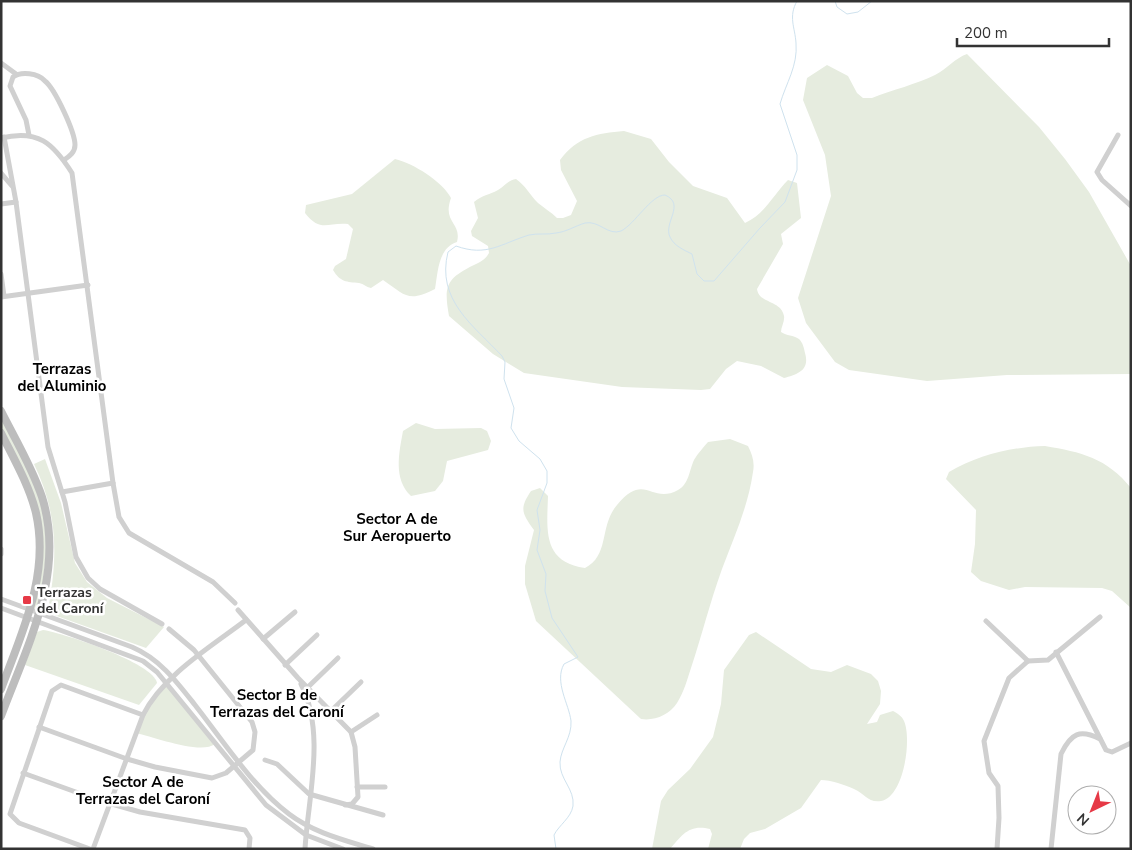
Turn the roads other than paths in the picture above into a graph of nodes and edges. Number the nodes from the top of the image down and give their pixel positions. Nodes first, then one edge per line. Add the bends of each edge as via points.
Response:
1 (1, 62) edge
2 (16, 74) junction
3 (1118, 134) dead end
4 (29, 135) junction
5 (2, 138) edge
6 (64, 160) junction
7 (1, 173) edge
8 (9, 181) junction
9 (1, 182) edge
10 (14, 189) junction
11 (16, 202) junction
12 (1, 204) edge
13 (1131, 206) edge
14 (1, 274) edge
15 (88, 285) junction
16 (27, 294) junction
17 (2, 297) edge
18 (1, 411) edge
19 (1, 433) edge
20 (113, 484) junction
21 (62, 492) junction
22 (1, 549) edge
23 (1, 554) edge
24 (1, 599) edge
25 (235, 603) dead end
26 (1, 608) edge
27 (238, 610) dead end
28 (295, 612) dead end
29 (29, 614) junction
30 (37, 617) junction
31 (1100, 617) dead end
32 (246, 620) junction
33 (986, 621) dead end
34 (162, 624) dead end
35 (169, 629) dead end
36 (317, 635) dead end
37 (263, 639) junction
38 (1056, 652) junction
39 (199, 656) junction
40 (338, 658) dead end
41 (1028, 661) junction
42 (285, 665) junction
43 (172, 678) junction
44 (298, 678) junction
45 (361, 682) dead end
46 (166, 683) junction
47 (307, 688) junction
48 (1, 689) edge
49 (331, 711) junction
50 (143, 714) junction
51 (377, 715) dead end
52 (1, 716) edge
53 (39, 727) junction
54 (351, 732) junction
55 (1100, 739) junction
56 (1131, 743) edge
57 (126, 759) junction
58 (265, 760) dead end
59 (241, 762) junction
60 (234, 767) junction
61 (23, 772) junction
62 (358, 787) junction
63 (385, 787) dead end
64 (310, 794) junction
65 (110, 804) junction
66 (345, 805) junction
67 (383, 815) dead end
68 (306, 825) junction
69 (306, 835) junction
70 (92, 849) edge
71 (249, 849) edge
72 (305, 849) edge
73 (343, 849) edge
74 (373, 849) edge
75 (997, 849) edge
76 (1051, 849) edge

1 - 2 street
2 - 4 street via 10,86 26,120
2 - 6 street via 42,78 50,86 75,142 73,152
3 - 13 street via 1097,172
4 - 5 street
4 - 6 street via 47,143
5 - 10 street
6 - 15 street via 73,177
7 - 8 street
8 - 9 street
8 - 10 street
10 - 11 street
11 - 12 street
11 - 16 street
14 - 17 street
15 - 16 street
15 - 20 street
16 - 17 street
16 - 21 street via 48,448
18 - 30 street via 34,477 47,521 50,547 48,575
19 - 29 street via 29,491 38,525 39,570
20 - 21 street
20 - 25 street via 119,517 129,533 213,582
21 - 34 street via 76,557 88,578
22 - 23 street
24 - 29 street
26 - 29 street
27 - 32 street
28 - 37 street
29 - 30 street
29 - 48 street
30 - 43 street via 140,651 157,662
30 - 46 street via 137,658
30 - 52 street
31 - 38 street
32 - 37 street
32 - 39 street
33 - 41 street
35 - 39 street
36 - 42 street
37 - 42 street
38 - 41 street via 1048,660
38 - 55 street
39 - 43 street
39 - 59 street via 244,709 254,726 255,746
40 - 47 street
41 - 75 street via 1010,678 984,741 988,774 998,786
42 - 44 street
43 - 46 street
43 - 59 street
44 - 47 street
44 - 64 street via 309,703 313,723
45 - 49 street
46 - 50 street
46 - 60 street
47 - 49 street
49 - 54 street
50 - 53 street via 59,685 52,691
50 - 57 street
51 - 54 street
53 - 57 street
53 - 61 street
54 - 62 street
55 - 56 street via 1110,752
55 - 76 street via 1078,734 1064,747
57 - 60 street via 212,778 222,776
57 - 65 street
58 - 64 street via 277,764
59 - 60 street
59 - 68 street via 275,802
60 - 69 street via 266,805
61 - 65 street
61 - 70 street via 10,809 11,817 19,823
62 - 63 street
62 - 66 street via 357,800
64 - 66 street
64 - 68 street
65 - 70 street
65 - 71 street via 177,820 241,828 249,834
66 - 67 street
68 - 69 street
68 - 74 street
69 - 72 street
69 - 73 street

